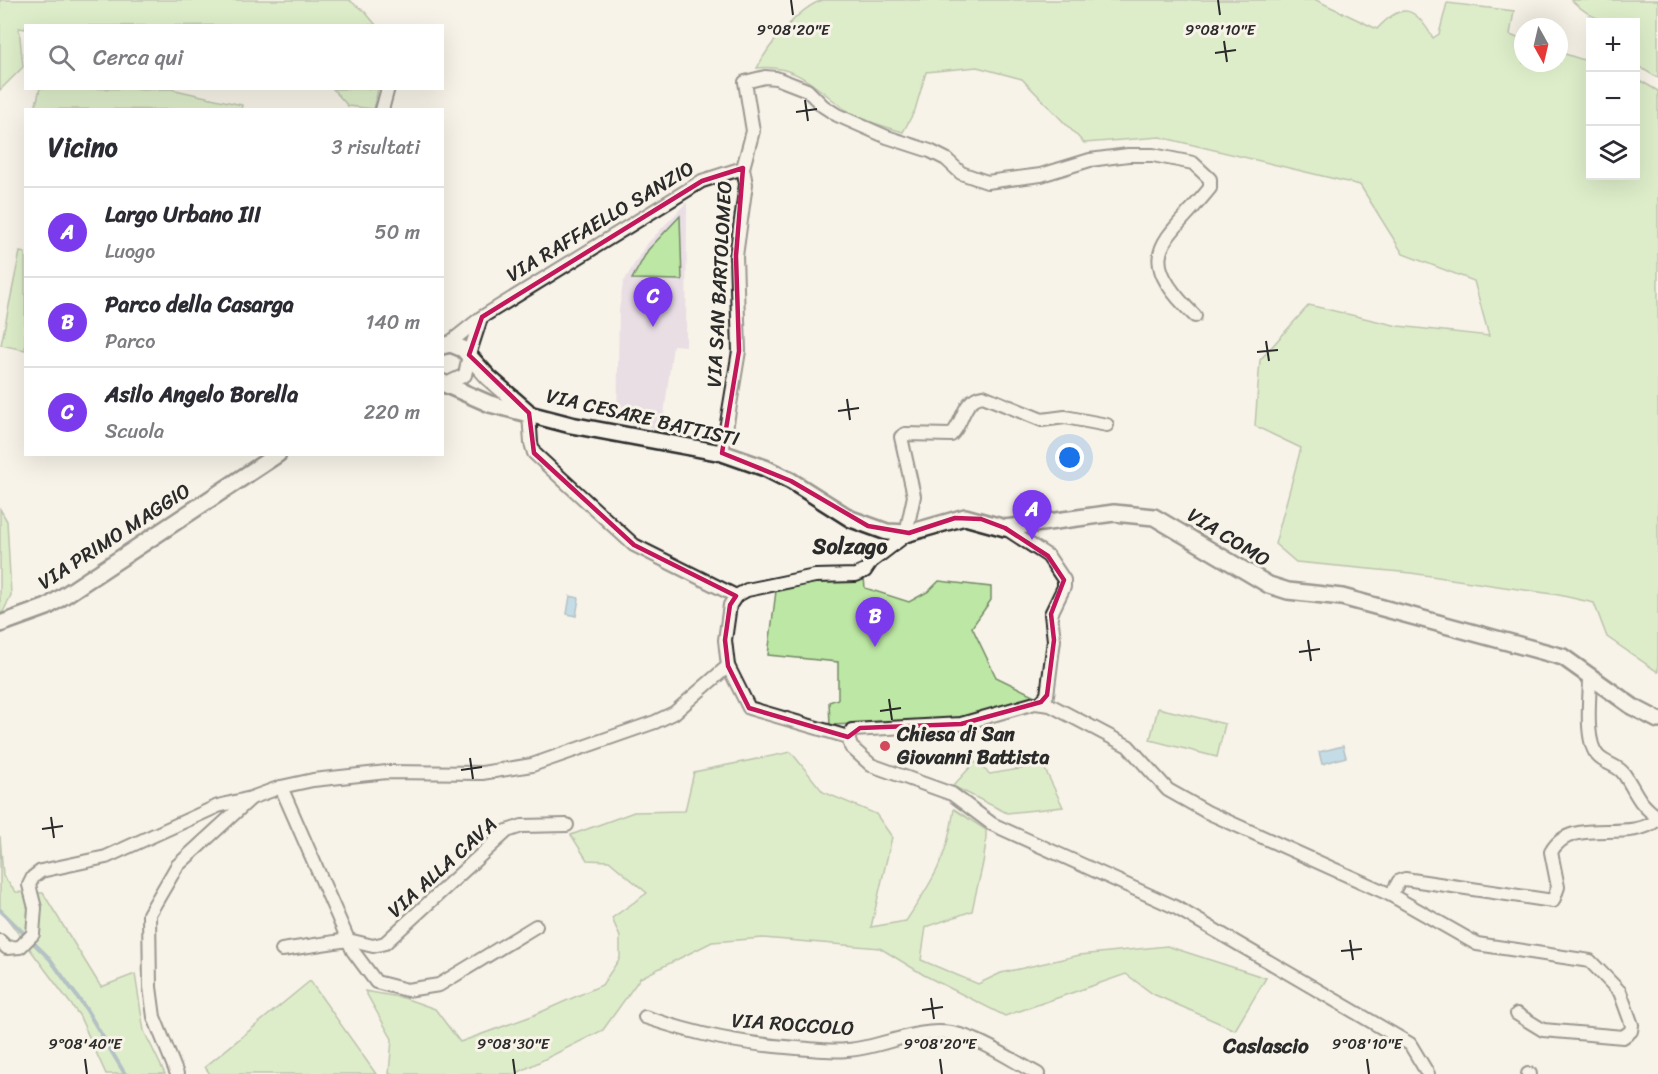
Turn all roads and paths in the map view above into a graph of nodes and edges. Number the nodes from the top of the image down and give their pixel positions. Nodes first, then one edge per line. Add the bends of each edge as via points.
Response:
1 (387, 90) edge
2 (383, 108) edge
3 (743, 168) junction
4 (1195, 316) dead end
5 (482, 317) junction
6 (445, 345) edge
7 (469, 355) junction
8 (444, 382) edge
9 (530, 413) junction
10 (1107, 425) dead end
11 (722, 453) junction
12 (275, 456) edge
13 (1005, 528) junction
14 (909, 533) junction
15 (736, 596) junction
16 (0, 624) edge
17 (728, 666) junction
18 (1590, 678) junction
19 (1041, 702) junction
20 (1658, 720) edge
21 (848, 737) junction
22 (281, 787) junction
23 (251, 798) junction
24 (1658, 818) edge
25 (567, 825) dead end
26 (1391, 896) junction
27 (536, 926) dead end
28 (348, 940) junction
29 (7, 946) edge
30 (282, 950) dead end
31 (1517, 1014) dead end
32 (645, 1017) dead end
33 (177, 1074) edge
34 (1038, 1074) edge
35 (1428, 1074) edge

1 - 2 street
3 - 4 street, VIA SAN BARTOLOMEO via 753,131 745,82 765,77 807,90 823,106 861,126 930,151 961,173 987,182 1041,175 1090,160 1128,155 1153,155 1193,163 1210,179 1210,188 1170,231 1159,248 1158,259 1173,292
3 - 5 street, VIA RAFFAELLO SANZIO via 702,181
3 - 11 street, VIA SAN BARTOLOMEO via 746,184 736,266 739,351
5 - 6 street, VIA RAFFAELLO SANZIO
5 - 7 street
6 - 7 street via 455,345
7 - 8 street via 465,375
7 - 9 street, VIA CESARE BATTISTI
8 - 9 street, VIA CESARE BATTISTI via 490,404
9 - 11 street, VIA CESARE BATTISTI via 571,425
9 - 15 street via 534,453 634,545
10 - 14 street via 1065,417 1042,420 983,396 970,402 951,435 905,434 900,441 914,496
11 - 14 street, VIA CESARE BATTISTI via 791,481 851,519 887,532
12 - 16 street, VIA PRIMO MAGGIO via 47,607
13 - 14 street, VIA COMO via 965,517
13 - 18 street, VIA COMO via 1114,513 1154,517 1269,585 1342,597 1538,648 1563,657
13 - 19 street via 1048,556 1064,580 1051,614 1054,640 1047,695
14 - 15 street via 856,575 815,576 747,590
15 - 17 street via 730,605 725,640
17 - 21 street via 749,708
17 - 22 street via 674,713 532,765 471,774 387,772
18 - 20 street, VIA COMO
18 - 24 street via 1592,745 1598,756 1623,771 1642,806
19 - 21 street via 961,724 860,728 852,729
19 - 26 street via 1128,746 1168,790 1207,812
21 - 35 street via 851,747 871,765 952,794 992,824 1175,907 1318,990 1410,1044
22 - 23 street
22 - 28 street
23 - 29 street via 218,806 106,857 41,871 29,885 35,908 33,934
23 - 33 street via 177,866 149,914 154,1017
24 - 26 street via 1648,826 1629,831 1581,833 1559,840 1551,852 1558,882 1553,901 1405,879 1399,881
25 - 28 street, VIA ALLA CAVA via 513,828 389,941 373,946
26 - 31 street via 1477,944 1590,961 1620,992 1632,1025 1623,1038 1564,1034 1543,1030
27 - 28 street via 439,985 407,990 376,982
28 - 30 street, VIA ALLA CAVA
32 - 34 street, VIA ROCCOLO via 699,1035 743,1043 837,1050 865,1048 916,1035 951,1033

